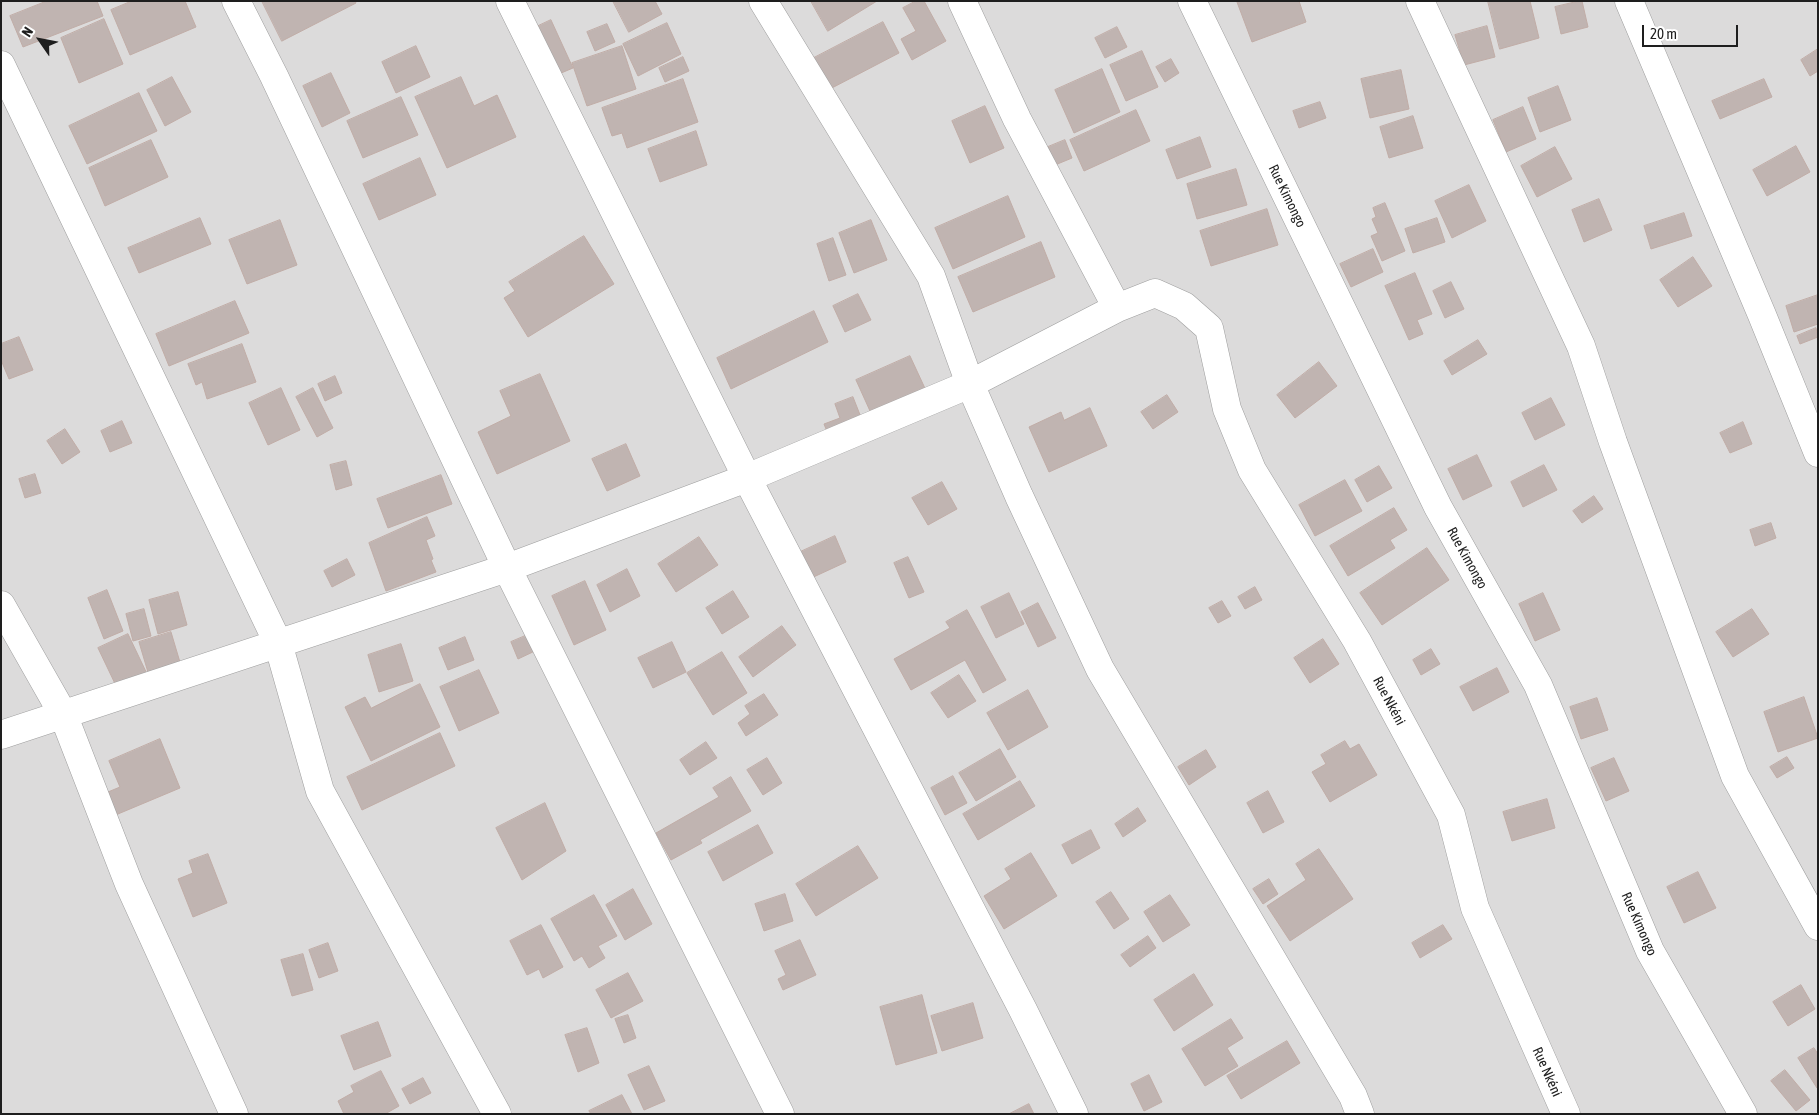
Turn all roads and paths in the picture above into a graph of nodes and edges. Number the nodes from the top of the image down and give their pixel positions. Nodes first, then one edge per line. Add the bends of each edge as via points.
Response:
1 (236, 1) edge
2 (510, 1) edge
3 (763, 1) edge
4 (962, 1) edge
5 (1192, 1) edge
6 (1420, 1) edge
7 (1630, 1) edge
8 (1, 65) edge
9 (1117, 308) junction
10 (970, 384) junction
11 (1818, 453) edge
12 (747, 478) junction
13 (507, 568) junction
14 (1, 605) edge
15 (278, 643) junction
16 (63, 714) junction
17 (1, 736) edge
18 (1818, 926) edge
19 (234, 1114) edge
20 (497, 1114) edge
21 (780, 1114) edge
22 (1074, 1114) edge
23 (1360, 1114) edge
24 (1566, 1114) edge
25 (1743, 1114) edge

1 - 13 street
2 - 12 street
3 - 10 street via 931,276
4 - 9 street via 1017,119
5 - 25 street, Rue Kimongo via 1438,507 1538,685 1650,951
6 - 18 street via 1581,346 1735,776
7 - 11 street
8 - 15 street
9 - 10 street, Rue Nkéni
9 - 24 street, Rue Nkéni via 1154,293 1184,306 1209,328 1226,409 1252,470 1357,642 1451,815 1475,908
10 - 12 street, Rue Nkéni
10 - 23 street via 1100,669 1353,1096
12 - 13 street, Rue Nkéni
12 - 22 street
13 - 15 street, Rue Nkéni
13 - 21 street
14 - 16 street
15 - 16 street, Rue Nkéni
15 - 20 street via 320,791
16 - 17 street, Rue Nkéni
16 - 19 street via 129,884

